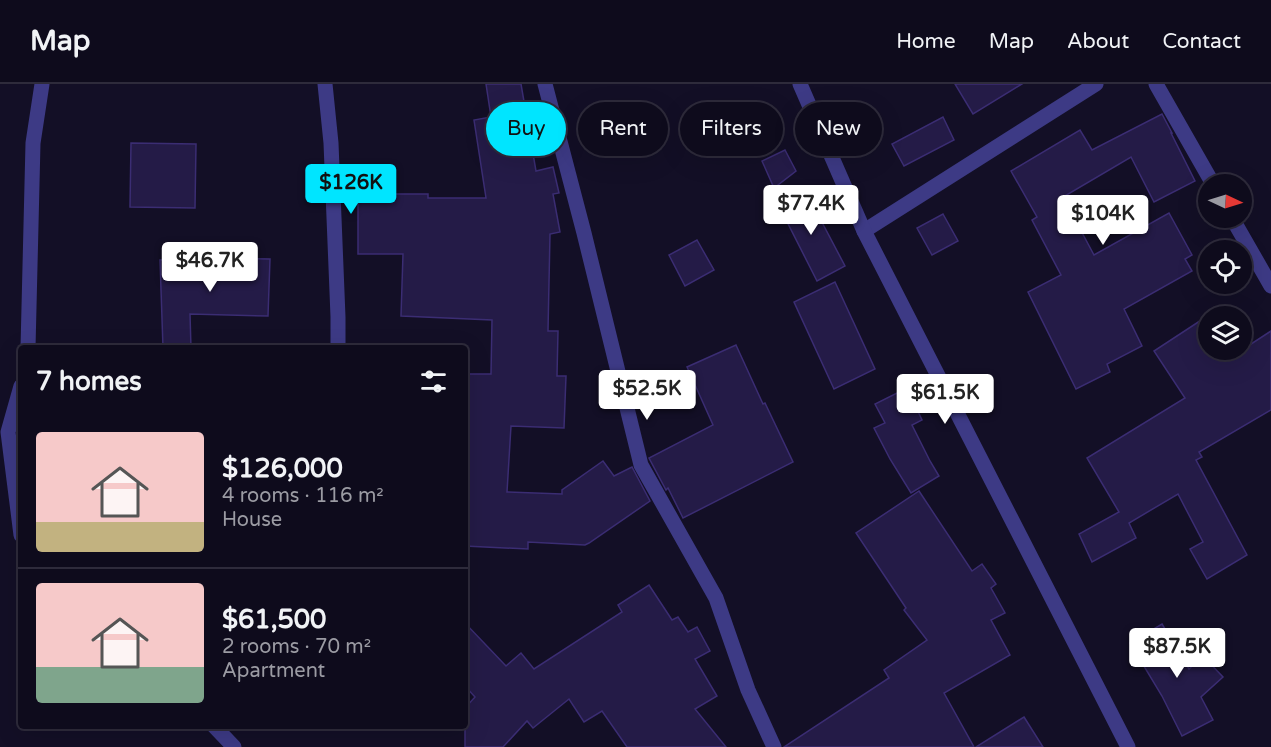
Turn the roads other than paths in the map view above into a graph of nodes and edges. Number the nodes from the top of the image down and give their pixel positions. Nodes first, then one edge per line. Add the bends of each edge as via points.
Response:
1 (42, 84) edge
2 (324, 84) edge
3 (545, 84) edge
4 (800, 84) edge
5 (1096, 84) edge
6 (1156, 84) edge
7 (1207, 174) edge
8 (1238, 228) edge
9 (864, 231) junction
10 (1271, 286) edge
11 (28, 345) edge
12 (338, 345) edge
13 (18, 397) edge
14 (18, 511) edge
15 (217, 729) edge
16 (234, 747) edge
17 (774, 747) edge
18 (1128, 747) edge

1 - 11 street via 33,144
2 - 12 street via 331,143
3 - 17 street via 641,465 716,598 748,690
4 - 9 street
5 - 9 street
6 - 7 street
8 - 10 street
9 - 18 street
13 - 14 street via 8,432
15 - 16 street

